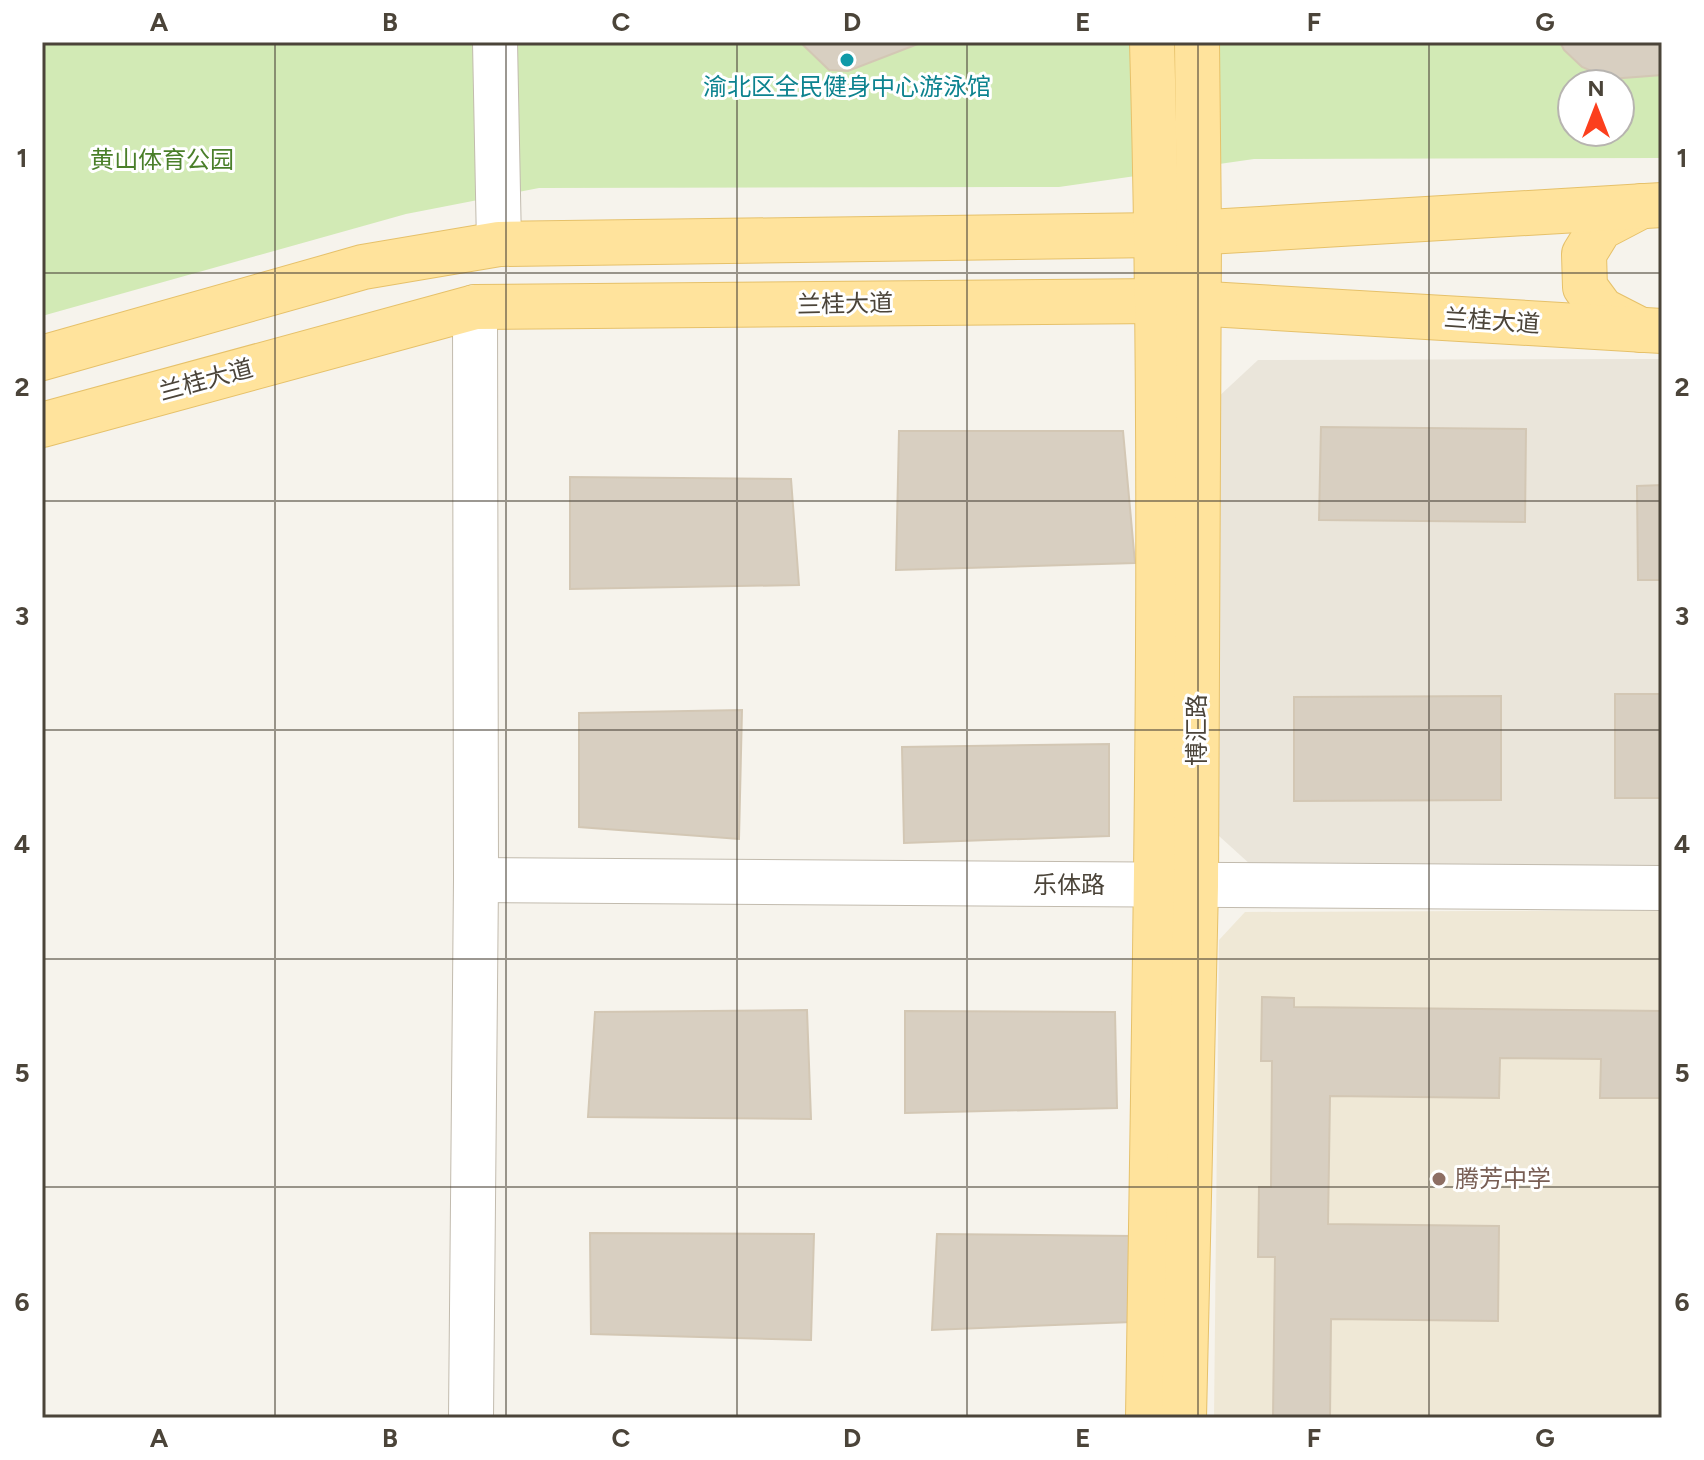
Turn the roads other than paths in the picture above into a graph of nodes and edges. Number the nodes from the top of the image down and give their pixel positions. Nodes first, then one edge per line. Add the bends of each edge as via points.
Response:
1 (495, 42) edge
2 (1152, 42) edge
3 (1197, 42) edge
4 (1653, 205) edge
5 (1178, 234) junction
6 (499, 244) junction
7 (1178, 302) junction
8 (475, 307) junction
9 (1652, 331) edge
10 (42, 358) edge
11 (42, 425) edge
12 (476, 880) junction
13 (1176, 886) junction
14 (1662, 888) edge
15 (471, 1418) edge
16 (1148, 1418) edge
17 (1184, 1418) edge

1 - 6 street
2 - 5 main road, 博汇路
3 - 5 main road, 博汇路
4 - 5 main road
4 - 9 main road via 1600,228 1584,254 1585,287 1602,310
5 - 6 main road
5 - 7 main road, 博汇路
6 - 10 main road via 363,267
7 - 8 main road, 兰桂大道
7 - 9 main road, 兰桂大道
7 - 13 main road, 博汇路
8 - 11 main road, 兰桂大道
8 - 12 street
12 - 13 street, 乐体路
12 - 15 street
13 - 14 street, 乐体路
13 - 16 main road, 博汇路
13 - 17 main road, 博汇路

